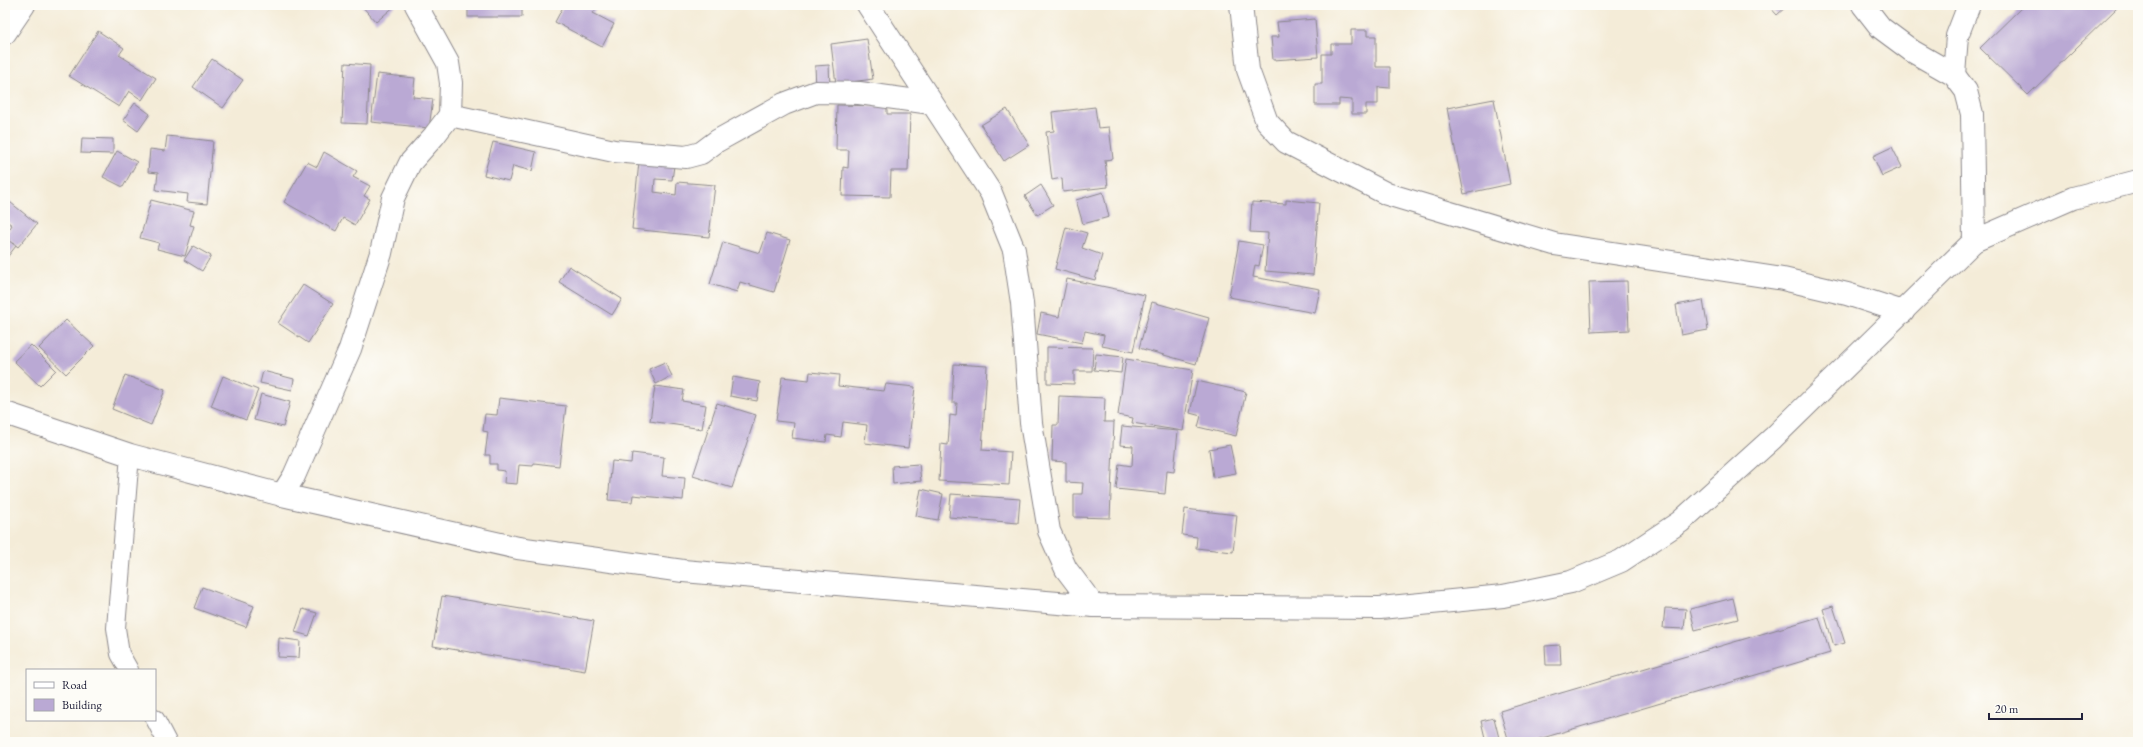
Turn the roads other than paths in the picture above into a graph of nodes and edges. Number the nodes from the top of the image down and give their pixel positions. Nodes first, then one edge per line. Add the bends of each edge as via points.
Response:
1 (24, 5) edge
2 (416, 5) edge
3 (868, 5) edge
4 (1241, 5) edge
5 (1862, 5) edge
6 (1969, 5) edge
7 (5, 33) edge
8 (1954, 75) junction
9 (931, 103) junction
10 (450, 115) junction
11 (2138, 181) edge
12 (1974, 241) junction
13 (1903, 312) junction
14 (5, 413) edge
15 (130, 455) junction
16 (282, 495) junction
17 (1094, 606) junction
18 (128, 669) edge
19 (156, 721) edge
20 (167, 742) edge

1 - 7 street
2 - 10 street via 448,63 451,82
3 - 9 street
4 - 13 street via 1248,70 1267,122 1286,142 1387,194 1554,244 1783,279 1847,294
5 - 8 street via 1882,28 1912,51
6 - 8 street via 1957,36
8 - 12 street via 1966,91 1972,114
9 - 10 street via 859,93 816,92 784,104 701,153 686,157 614,151
9 - 17 street via 991,193 1014,250 1022,303 1031,423 1049,531 1066,569
10 - 16 street via 410,163 393,198 381,253 350,349 294,476
11 - 12 street via 2073,198
12 - 13 street
13 - 17 street via 1773,438 1680,522 1621,561 1571,582 1504,596 1380,608
14 - 15 street
15 - 16 street
15 - 18 lane via 116,628 120,654
16 - 17 street via 518,548 683,571
19 - 20 lane

